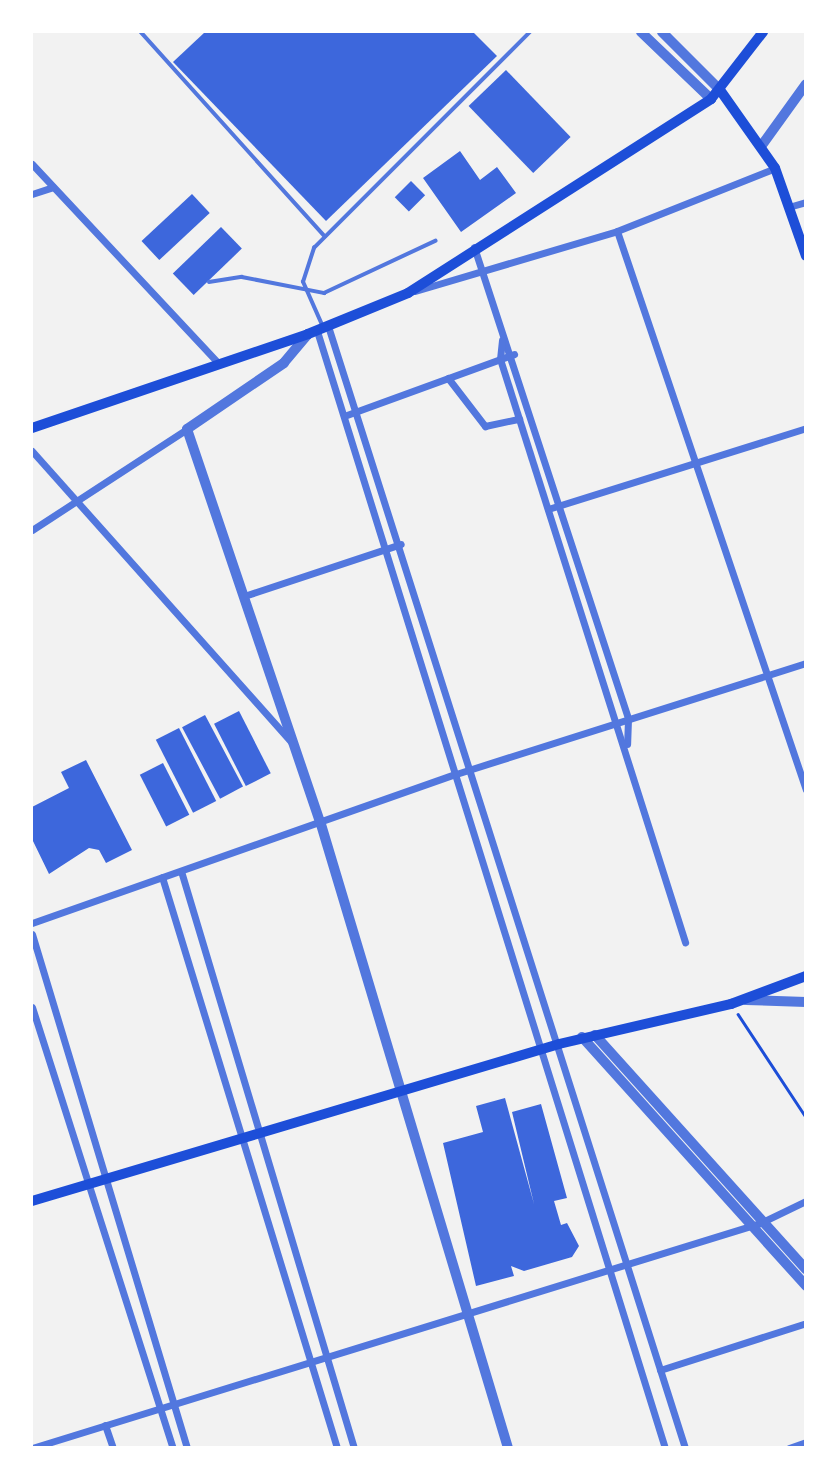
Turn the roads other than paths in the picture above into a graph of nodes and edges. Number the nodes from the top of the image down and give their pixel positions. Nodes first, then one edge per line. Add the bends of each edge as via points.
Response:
1 (141, 32) edge
2 (530, 32) edge
3 (641, 32) edge
4 (662, 32) edge
5 (762, 32) edge
6 (806, 84) edge
7 (720, 90) junction
8 (711, 99) junction
9 (724, 103) junction
10 (762, 145) junction
11 (32, 164) edge
12 (775, 168) junction
13 (53, 187) junction
14 (32, 194) edge
15 (806, 202) edge
16 (792, 206) junction
17 (617, 231) junction
18 (325, 236) junction
19 (435, 241) dead end
20 (474, 247) junction
21 (806, 256) edge
22 (482, 274) junction
23 (209, 282) dead end
24 (307, 293) junction
25 (408, 293) junction
26 (319, 330) junction
27 (502, 341) junction
28 (514, 354) junction
29 (500, 359) junction
30 (219, 363) junction
31 (448, 378) junction
32 (359, 410) junction
33 (344, 416) junction
34 (519, 419) junction
35 (32, 427) edge
36 (806, 428) edge
37 (187, 429) junction
38 (32, 451) edge
39 (695, 461) junction
40 (78, 502) junction
41 (561, 505) junction
42 (548, 509) junction
43 (32, 530) edge
44 (401, 544) junction
45 (384, 549) junction
46 (244, 596) junction
47 (806, 663) edge
48 (767, 675) junction
49 (628, 719) junction
50 (617, 723) junction
51 (293, 743) junction
52 (627, 744) junction
53 (472, 769) junction
54 (456, 774) junction
55 (806, 790) edge
56 (320, 821) junction
57 (489, 824) junction
58 (473, 829) junction
59 (181, 871) junction
60 (162, 877) junction
61 (32, 923) edge
62 (32, 934) edge
63 (526, 939) junction
64 (685, 942) dead end
65 (509, 945) junction
66 (806, 976) edge
67 (746, 1000) junction
68 (806, 1002) edge
69 (32, 1007) edge
70 (595, 1035) junction
71 (582, 1037) junction
72 (559, 1044) junction
73 (541, 1049) junction
74 (397, 1092) junction
75 (259, 1133) junction
76 (242, 1138) junction
77 (107, 1178) junction
78 (89, 1183) junction
79 (32, 1201) edge
80 (806, 1201) edge
81 (760, 1223) junction
82 (747, 1227) junction
83 (629, 1263) junction
84 (611, 1269) junction
85 (806, 1269) edge
86 (806, 1286) edge
87 (467, 1312) junction
88 (806, 1323) edge
89 (327, 1357) junction
90 (312, 1362) junction
91 (660, 1370) junction
92 (173, 1405) junction
93 (160, 1409) junction
94 (105, 1425) junction
95 (806, 1442) edge
96 (32, 1447) edge
97 (113, 1447) edge
98 (173, 1447) edge
99 (187, 1447) edge
100 (337, 1447) edge
101 (354, 1447) edge
102 (508, 1447) edge
103 (665, 1447) edge
104 (685, 1447) edge
105 (789, 1447) edge

1 - 18 lane
2 - 18 lane
3 - 8 street
4 - 7 street
5 - 7 main road
6 - 10 street
7 - 8 main road
7 - 9 main road
8 - 9 main road
8 - 20 main road
9 - 10 main road
10 - 12 main road
11 - 13 street
12 - 16 main road
12 - 17 street
13 - 14 street
13 - 30 street
15 - 16 street
16 - 21 main road
17 - 22 street
17 - 39 street
18 - 24 lane via 305,263
19 - 24 lane via 324,293
20 - 22 street
20 - 25 main road
22 - 25 street
22 - 27 street
23 - 24 lane via 242,277
24 - 26 lane
25 - 26 main road
26 - 30 main road
26 - 32 street
26 - 33 street
26 - 37 street via 284,363
27 - 28 street
27 - 29 street
28 - 29 street
28 - 41 street
29 - 31 street
29 - 34 street
30 - 35 main road
31 - 32 street
31 - 34 street via 485,426
32 - 33 street
32 - 44 street
33 - 45 street
34 - 42 street
36 - 39 street
37 - 40 street
37 - 46 street
38 - 40 street
39 - 41 street
39 - 48 street
40 - 43 street
40 - 51 street
41 - 42 street
41 - 49 street
42 - 50 street
44 - 45 street
44 - 53 street
45 - 46 street
45 - 54 street
46 - 51 street
47 - 48 street
48 - 49 street
48 - 55 street
49 - 50 street
49 - 52 street
50 - 52 street
50 - 53 street
51 - 56 street
52 - 64 street
53 - 54 street
53 - 57 street
54 - 56 street
54 - 58 street
56 - 59 street
56 - 74 street
57 - 58 street
57 - 63 street
58 - 65 street
59 - 60 street
59 - 75 street
60 - 61 street
60 - 76 street
62 - 77 street
63 - 65 street
63 - 72 street
65 - 73 street
66 - 67 main road
67 - 68 street
67 - 70 main road
69 - 78 street
70 - 71 main road
70 - 81 street
71 - 72 main road
71 - 82 street
72 - 73 main road
72 - 83 street
73 - 74 main road
73 - 84 street
74 - 75 main road
74 - 87 street
75 - 76 main road
75 - 89 street
76 - 77 main road
76 - 90 street
77 - 78 main road
77 - 92 street
78 - 79 main road
78 - 93 street
80 - 81 street
81 - 82 street
81 - 85 street
82 - 83 street
82 - 86 street
83 - 84 street
83 - 91 street
84 - 87 street
84 - 103 street
87 - 89 street
87 - 102 street
88 - 91 street
89 - 90 street
89 - 101 street
90 - 92 street
90 - 100 street
91 - 104 street
92 - 93 street
92 - 99 street
93 - 94 street
93 - 98 street
94 - 96 street
94 - 97 street
95 - 105 street

